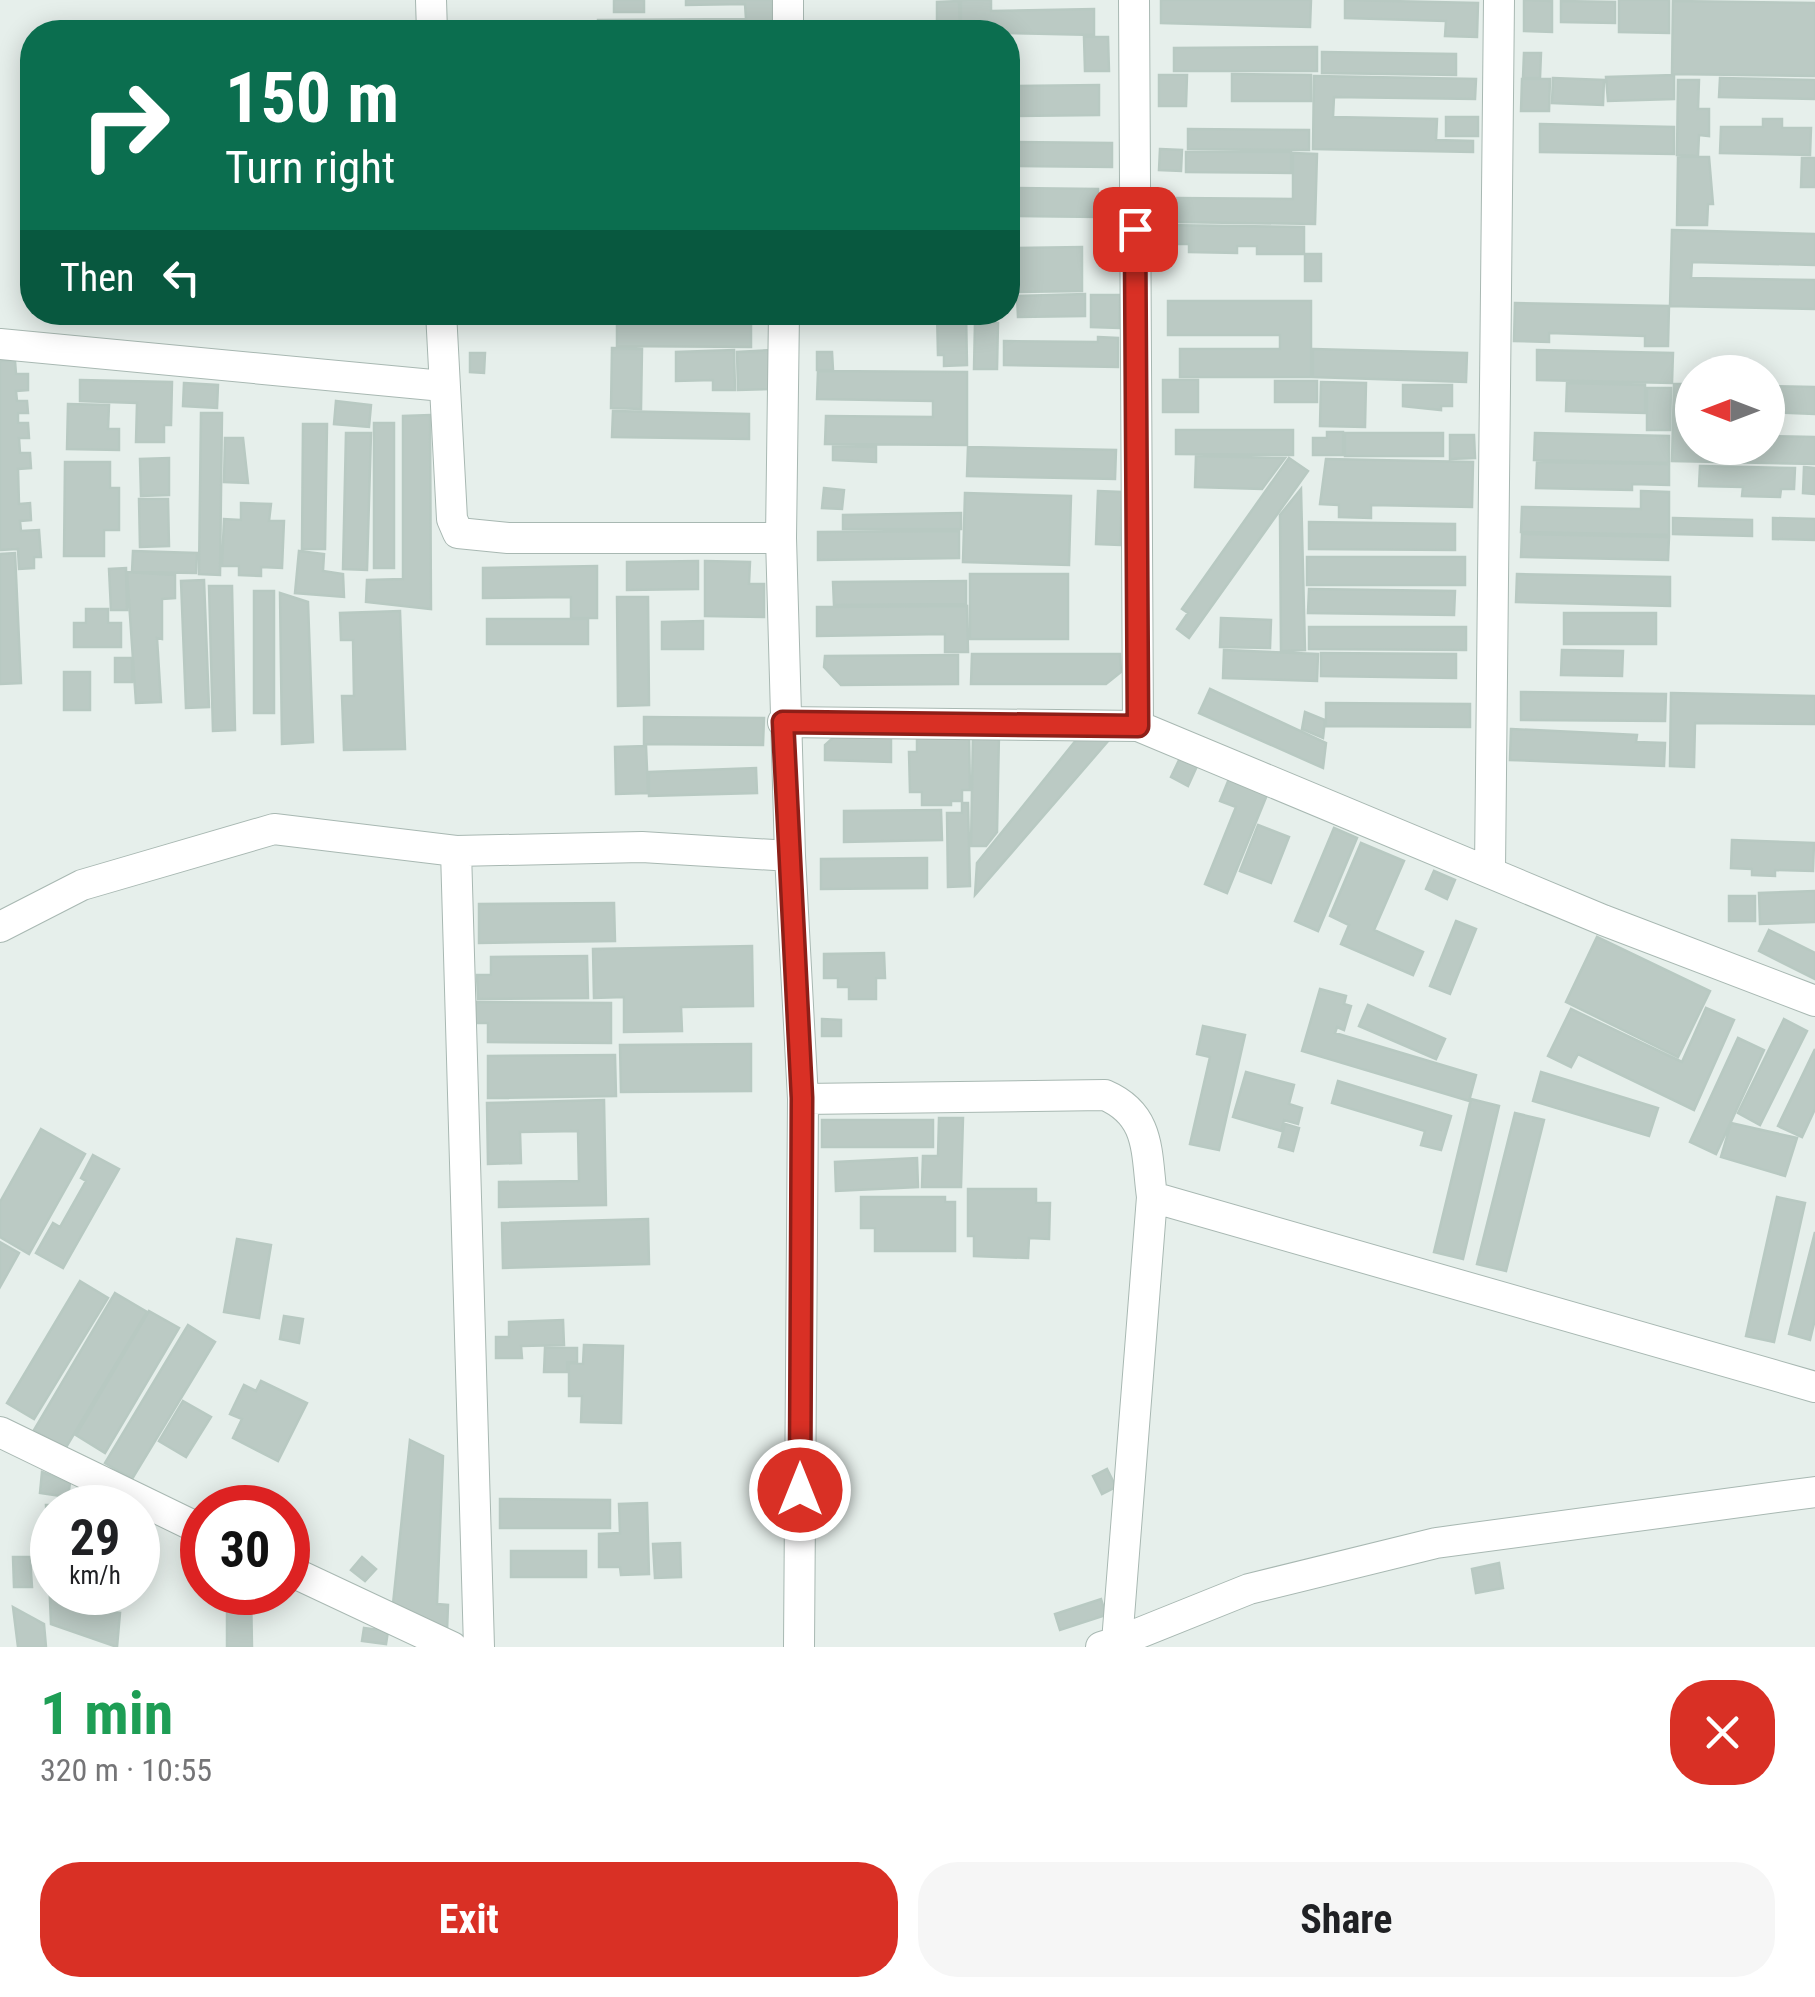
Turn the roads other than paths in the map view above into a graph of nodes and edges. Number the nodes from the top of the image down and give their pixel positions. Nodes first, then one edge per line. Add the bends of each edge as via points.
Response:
1 (1134, 0) edge
2 (1499, 0) edge
3 (441, 325) edge
4 (784, 325) edge
5 (0, 344) edge
6 (443, 386) junction
7 (781, 538) junction
8 (783, 722) junction
9 (1138, 726) junction
10 (456, 851) junction
11 (790, 856) junction
12 (1490, 870) junction
13 (0, 927) edge
14 (1815, 1000) edge
15 (802, 1098) junction
16 (1152, 1196) junction
17 (1815, 1387) edge
18 (0, 1432) edge
19 (1815, 1492) edge
20 (180, 1519) edge
21 (310, 1580) edge
22 (1109, 1644) edge
23 (452, 1647) edge
24 (478, 1647) edge
25 (799, 1647) edge

1 - 9 street
2 - 12 street
3 - 6 street
4 - 7 street
5 - 6 street
6 - 7 street via 458,533
7 - 8 street
8 - 9 street
8 - 11 street
9 - 12 street
10 - 11 street via 642,847
10 - 13 street via 274,829 82,885
10 - 24 street
11 - 15 street
12 - 14 street
15 - 16 street via 1105,1094 1129,1105 1143,1133
15 - 25 street
16 - 17 street
16 - 22 street
18 - 20 street
19 - 22 street via 1436,1543 1249,1589
21 - 23 street

